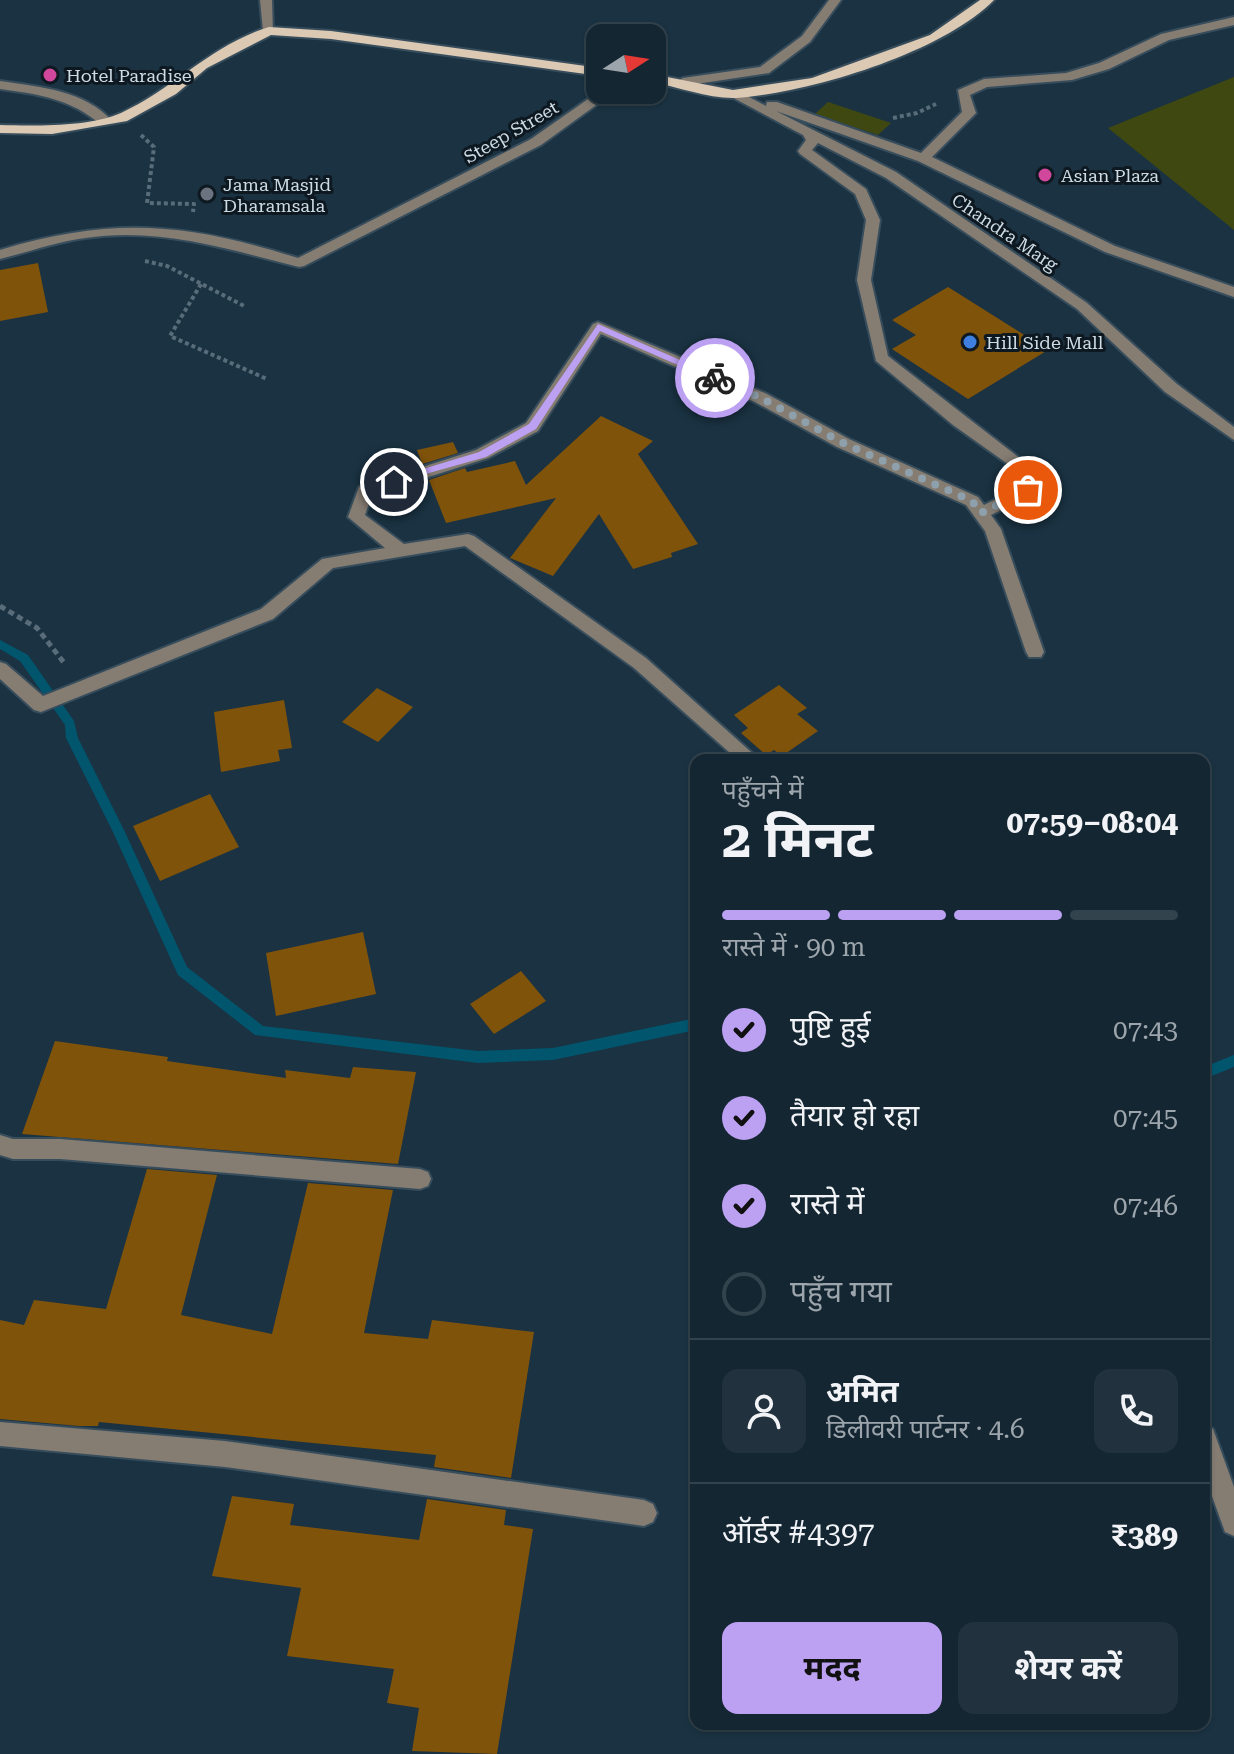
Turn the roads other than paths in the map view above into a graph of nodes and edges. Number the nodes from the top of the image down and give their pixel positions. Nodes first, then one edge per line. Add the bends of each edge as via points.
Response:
1 (266, 0) edge
2 (835, 0) edge
3 (988, 0) edge
4 (1234, 21) edge
5 (269, 31) junction
6 (586, 70) edge
7 (666, 80) edge
8 (683, 82) junction
9 (0, 85) edge
10 (733, 94) junction
11 (590, 104) edge
12 (106, 122) junction
13 (0, 129) edge
14 (809, 136) junction
15 (923, 158) junction
16 (0, 255) edge
17 (1234, 292) edge
18 (1234, 435) edge
19 (981, 513) junction
20 (401, 551) junction
21 (1035, 652) dead end
22 (0, 669) edge
23 (744, 754) edge
24 (0, 1145) edge
25 (420, 1179) dead end
26 (0, 1434) edge
27 (1210, 1455) edge
28 (644, 1513) dead end
29 (1234, 1523) edge

1 - 5 street
2 - 8 street via 806,39 764,70
3 - 10 main road via 934,38 861,66 814,82
4 - 15 street via 1165,37 1067,77 984,83 963,93 969,113
5 - 6 main road
5 - 12 main road via 202,65 171,91
7 - 8 main road
8 - 10 main road
9 - 12 street via 65,95 91,106
10 - 14 street, Chandra Marg
10 - 15 street
11 - 16 street, Steep Street via 536,142 299,263 238,243 110,231 53,239
12 - 13 main road via 52,130
14 - 18 street, Chandra Marg via 891,175 1082,306 1171,388
14 - 19 street via 814,138 805,151 861,192 873,220 864,280 881,358 1027,470 1028,490
15 - 17 street via 1110,249
19 - 20 street via 972,501 843,443 761,398 598,327 532,427 482,454 365,491 356,517
19 - 21 street via 993,529
20 - 22 street via 328,563 267,614 41,705
20 - 23 street via 468,540 640,663
24 - 25 street
26 - 28 street via 225,1454
27 - 29 street

